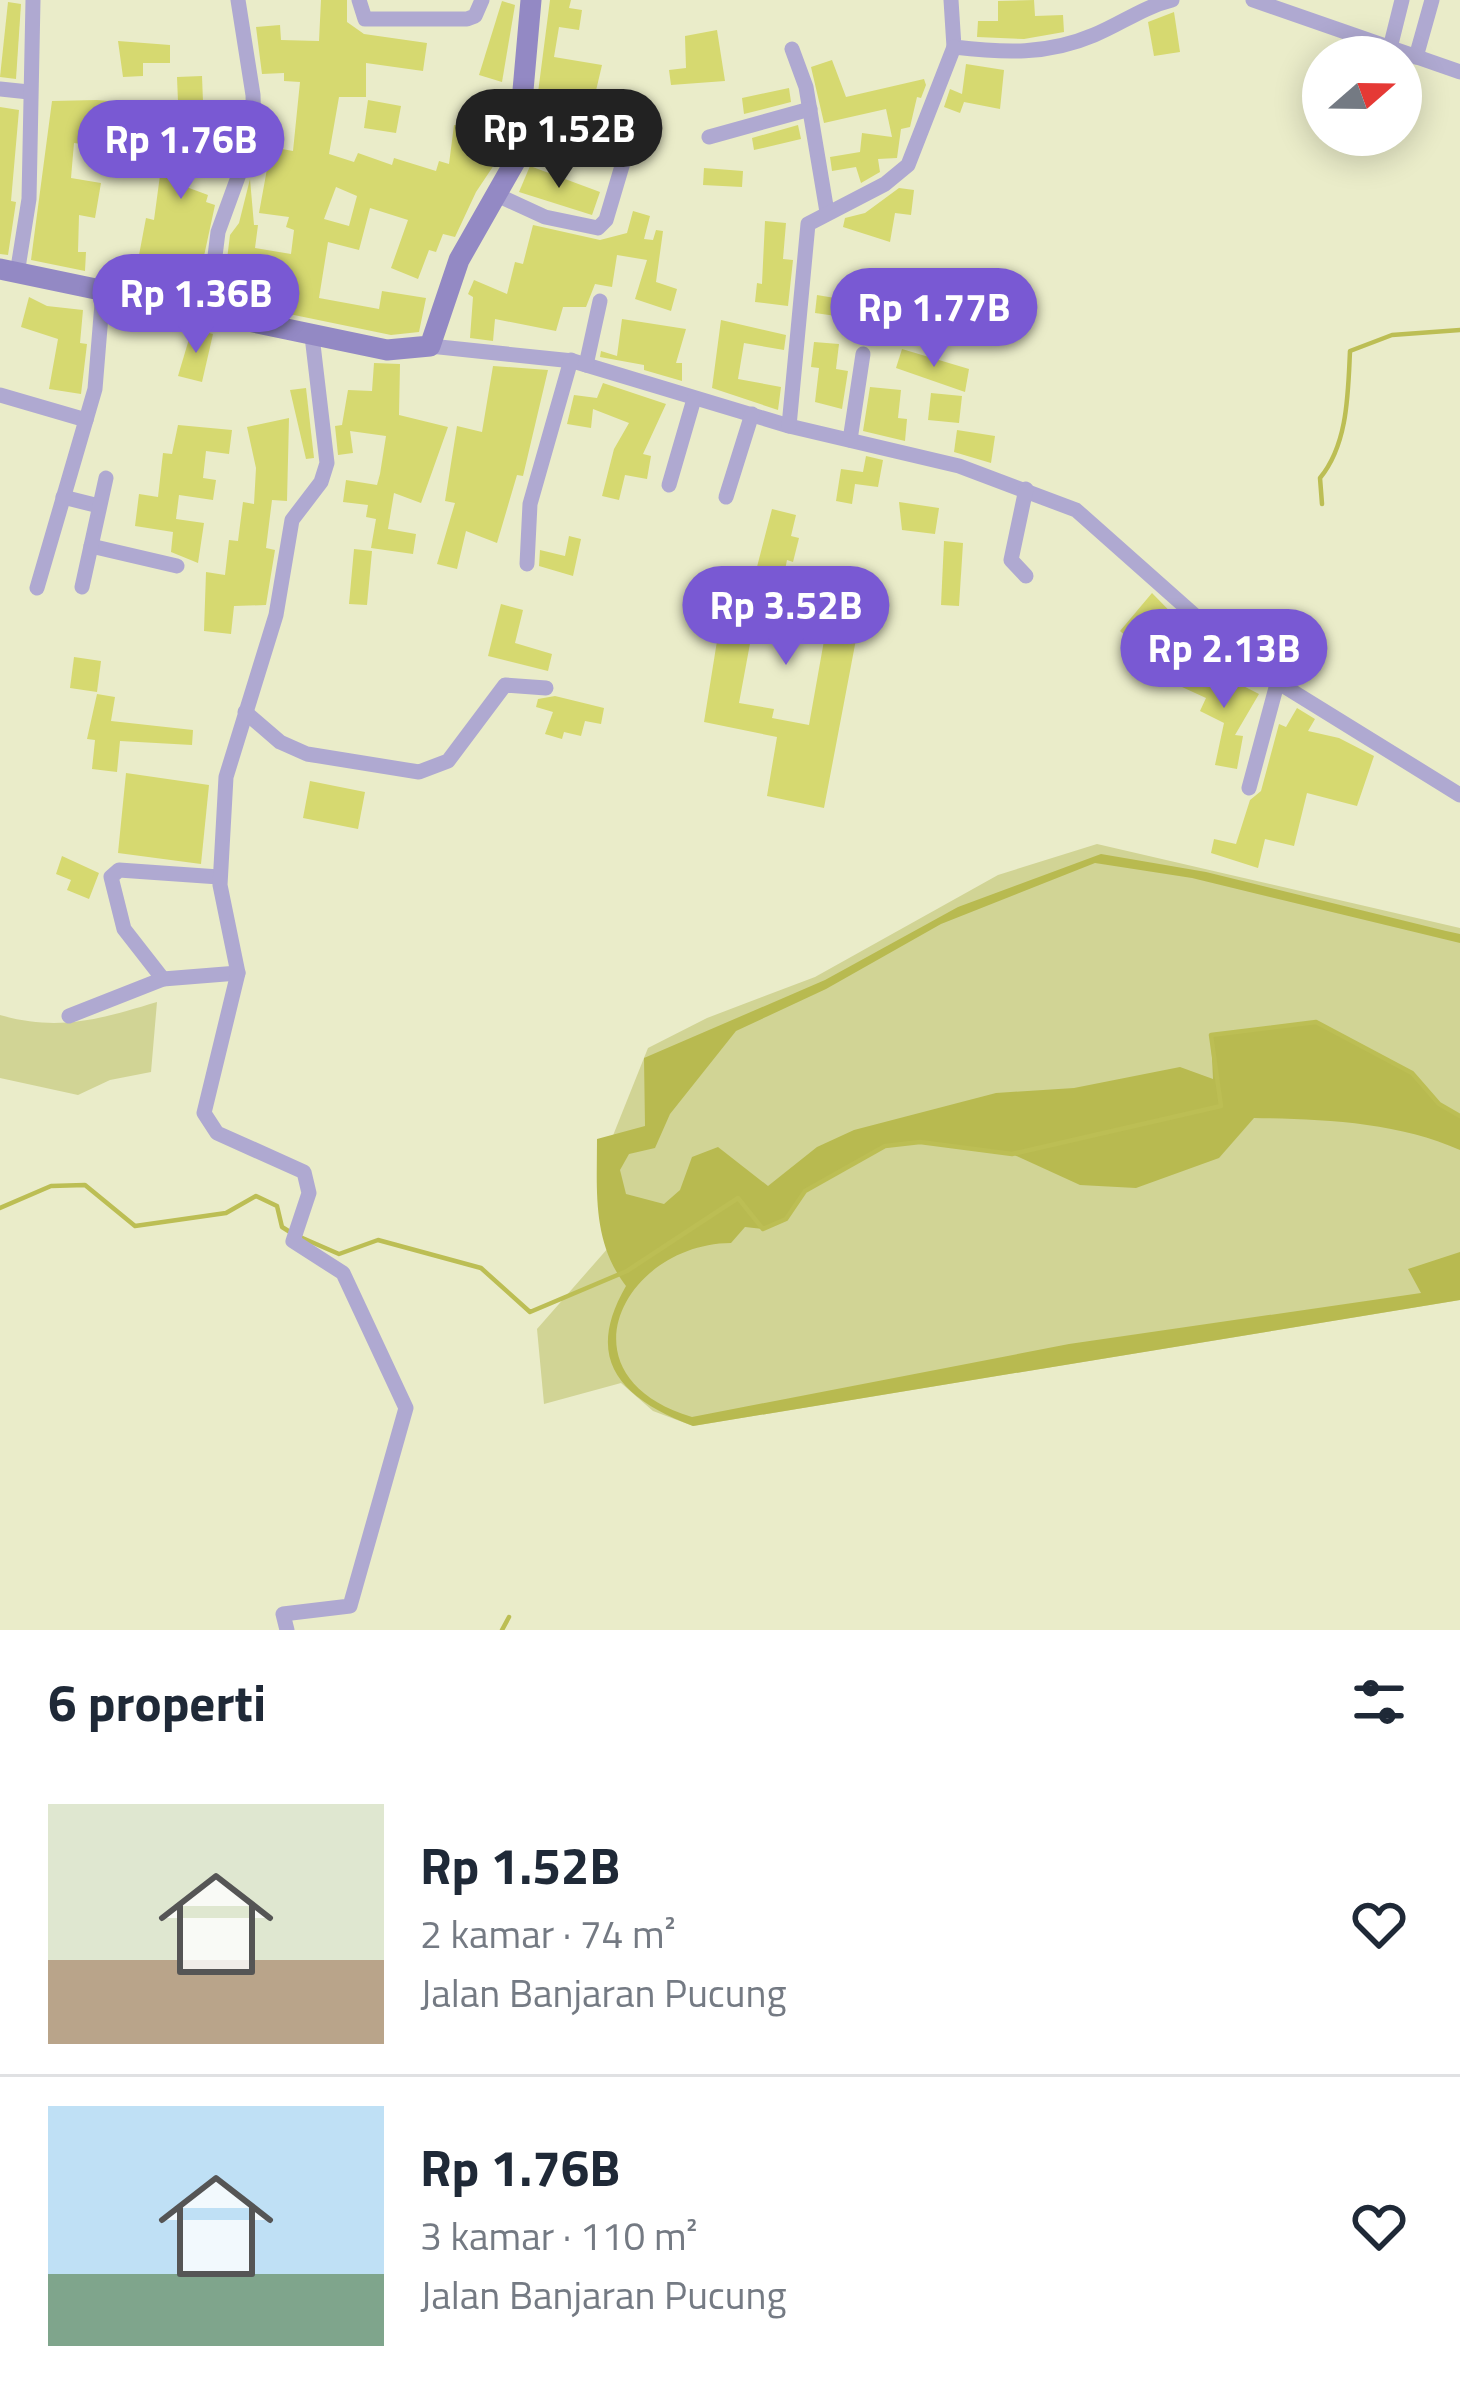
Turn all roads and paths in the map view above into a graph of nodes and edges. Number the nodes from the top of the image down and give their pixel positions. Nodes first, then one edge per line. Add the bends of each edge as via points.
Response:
1 (33, 0) edge
2 (238, 0) edge
3 (358, 0) edge
4 (482, 0) edge
5 (531, 0) edge
6 (951, 0) edge
7 (1172, 0) edge
8 (1253, 0) edge
9 (1402, 0) edge
10 (1432, 0) edge
11 (1131, 8) edge
12 (1356, 36) edge
13 (1393, 36) edge
14 (1421, 36) edge
15 (954, 47) junction
16 (792, 49) dead end
17 (1422, 59) edge
18 (1460, 72) edge
19 (0, 89) edge
20 (29, 92) junction
21 (810, 109) junction
22 (709, 137) dead end
23 (630, 139) dead end
24 (499, 196) junction
25 (827, 212) junction
26 (8, 271) edge
27 (103, 291) junction
28 (600, 301) dead end
29 (208, 312) junction
30 (312, 337) junction
31 (430, 346) junction
32 (862, 354) dead end
33 (578, 362) junction
34 (0, 395) edge
35 (694, 398) junction
36 (752, 414) junction
37 (86, 420) junction
38 (789, 426) junction
39 (850, 440) junction
40 (106, 478) dead end
41 (669, 485) dead end
42 (1026, 488) junction
43 (726, 496) dead end
44 (63, 497) junction
45 (99, 506) junction
46 (91, 546) junction
47 (527, 564) dead end
48 (177, 566) dead end
49 (1026, 576) dead end
50 (82, 586) dead end
51 (37, 588) dead end
52 (1277, 684) junction
53 (546, 688) dead end
54 (245, 712) junction
55 (1249, 788) dead end
56 (1460, 796) edge
57 (219, 877) junction
58 (238, 973) junction
59 (163, 979) junction
60 (69, 1016) dead end
61 (285, 1622) edge

1 - 20 street
2 - 29 street via 254,133 218,232
3 - 4 street via 364,19 411,19 473,17
5 - 24 street via 523,124
6 - 15 street
7 - 11 street
8 - 12 street
9 - 13 street
10 - 14 street
11 - 15 street via 1095,35 1042,52
15 - 25 street via 908,165
16 - 21 street
17 - 18 street
19 - 20 street
20 - 26 street via 28,199
21 - 22 street
21 - 25 street
23 - 24 street via 598,228 544,217
24 - 31 street via 459,260
25 - 38 street via 808,224 805,239
26 - 27 street
27 - 29 street
27 - 37 street
28 - 33 street
29 - 30 street
30 - 31 street via 387,350
30 - 54 street via 327,463 292,520 276,615
31 - 33 street
32 - 39 street
33 - 35 street
33 - 47 street via 530,504
34 - 37 street
35 - 36 street
35 - 41 street
36 - 38 street
36 - 43 street
37 - 44 street
38 - 39 street
39 - 42 street
40 - 45 street
42 - 49 street via 1011,560
42 - 52 street via 1096,522
44 - 45 street
44 - 51 street
45 - 46 street
46 - 48 street
46 - 50 street
52 - 55 street
52 - 56 street
53 - 54 street via 500,688 448,761 406,773 307,754
54 - 57 street via 226,777
57 - 58 street
57 - 59 street via 119,870 111,878 124,928
58 - 59 street
58 - 61 street via 206,1122 302,1170 309,1186 293,1236 344,1273 406,1408 350,1606
59 - 60 street

